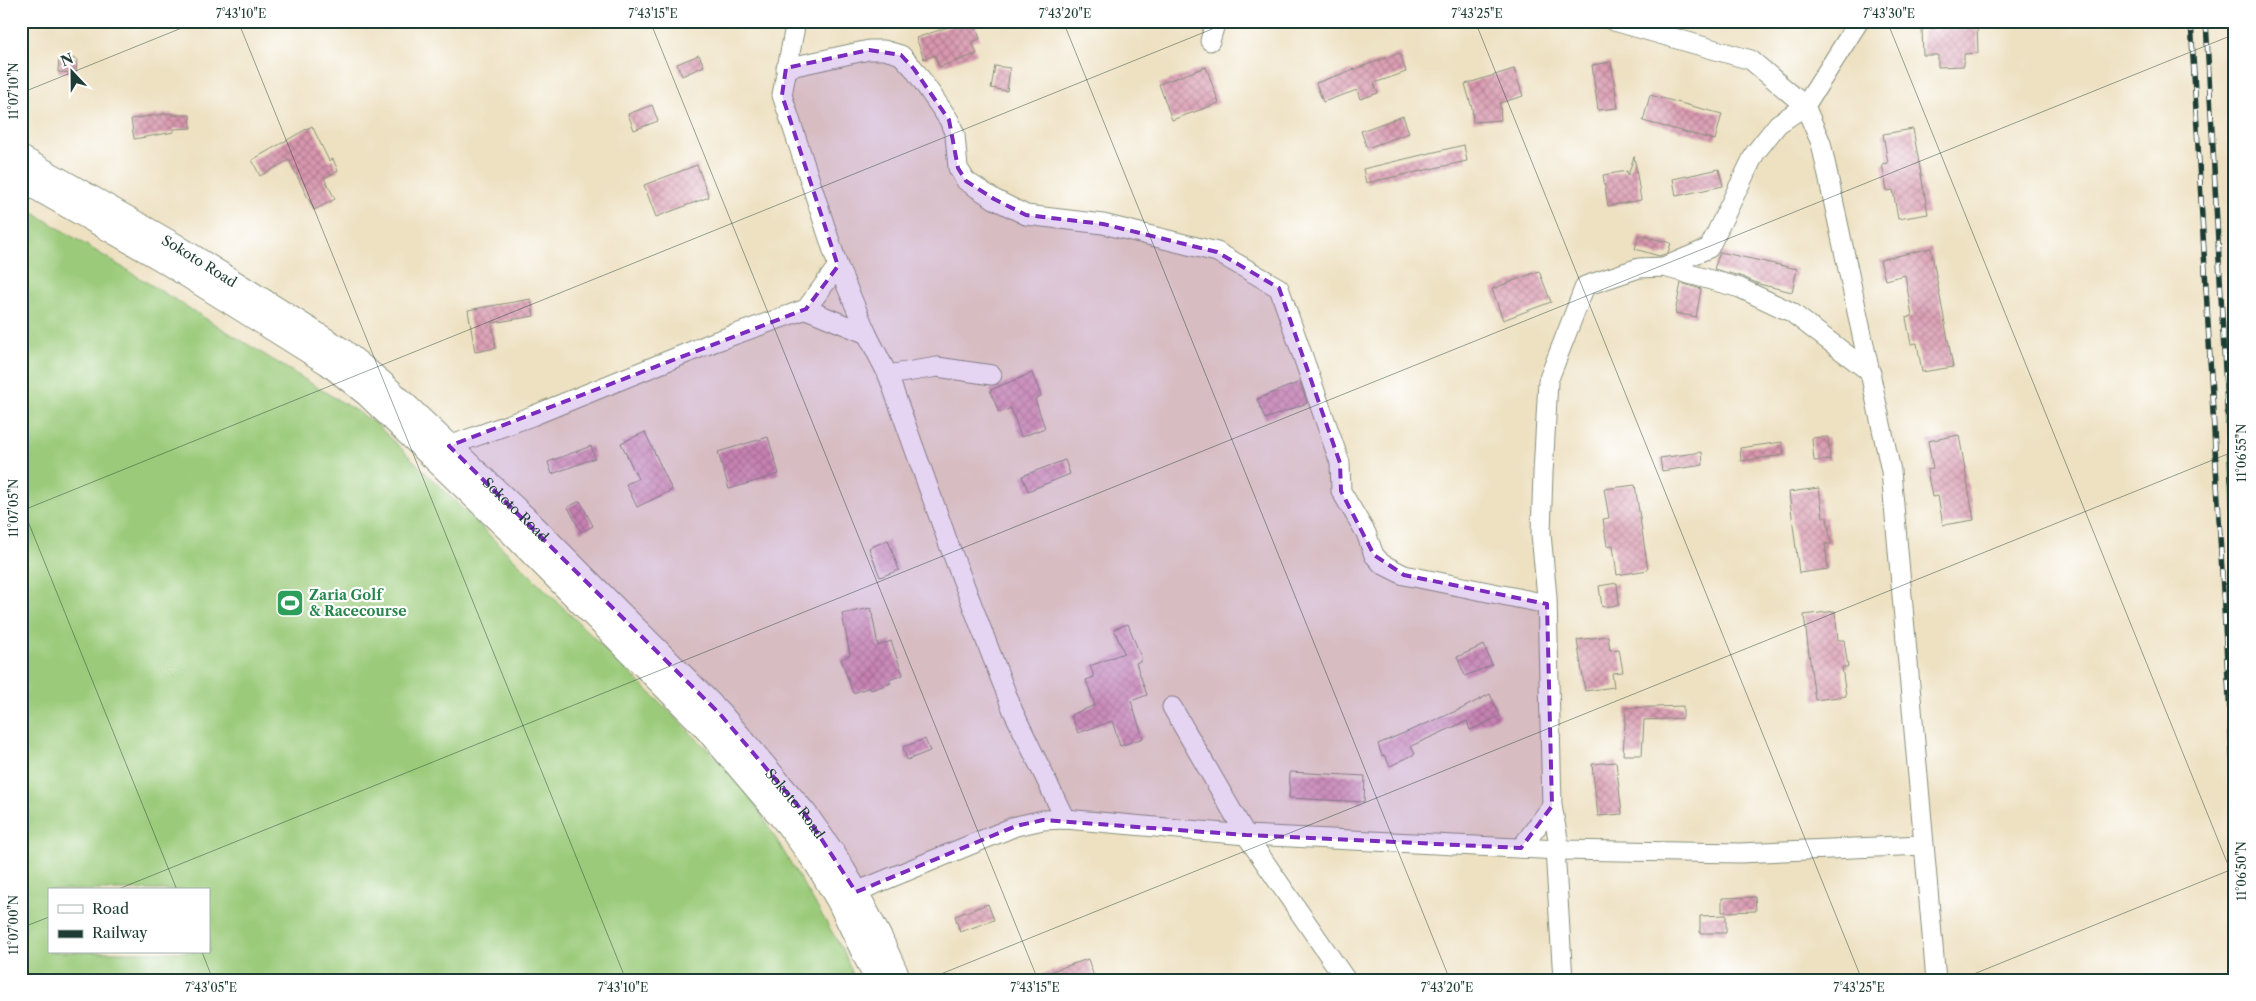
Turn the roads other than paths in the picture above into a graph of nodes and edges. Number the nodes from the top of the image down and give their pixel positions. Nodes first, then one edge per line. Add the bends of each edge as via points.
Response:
1 (796, 21) edge
2 (1216, 21) edge
3 (1614, 21) edge
4 (1860, 21) edge
5 (1210, 41) dead end
6 (786, 68) junction
7 (1805, 106) junction
8 (21, 158) edge
9 (21, 178) edge
10 (838, 266) junction
11 (1664, 267) junction
12 (806, 309) junction
13 (867, 334) junction
14 (1871, 373) junction
15 (888, 375) junction
16 (992, 375) dead end
17 (449, 446) junction
18 (1547, 604) junction
19 (1172, 707) dead end
20 (1552, 806) junction
21 (1065, 819) junction
22 (1246, 835) junction
23 (1923, 845) junction
24 (1521, 848) junction
25 (1558, 850) junction
26 (856, 892) junction
27 (877, 980) edge
28 (899, 980) edge
29 (1346, 980) edge
30 (1563, 980) edge
31 (1936, 980) edge

1 - 6 street
2 - 5 street
3 - 7 street via 1751,60
4 - 7 street
6 - 10 street via 782,94
6 - 18 street via 868,50 901,55 946,113 955,135 958,168 966,180 994,199 1026,215 1103,224 1217,252 1279,288 1340,463 1341,491 1366,533 1374,555 1382,564 1404,575
7 - 11 street via 1778,124 1756,153 1709,248
7 - 14 street via 1821,143
8 - 17 main road, Sokoto Road via 174,245 343,351
9 - 27 main road, Sokoto Road via 228,300 328,364 368,395 704,725 788,825 816,864 839,901
10 - 12 street
10 - 13 street
11 - 14 street via 1740,288 1791,312
11 - 18 street via 1639,268 1585,286 1548,381 1541,534
12 - 13 street
12 - 17 street
13 - 15 street
14 - 23 street via 1891,471
15 - 16 street via 937,367
15 - 21 street via 1013,711
17 - 26 main road, Sokoto Road via 720,714 805,814
18 - 20 street
19 - 22 street
20 - 24 street
20 - 25 street
21 - 22 street
21 - 26 street via 1016,826
22 - 24 street
22 - 29 street
23 - 25 street via 1740,853
23 - 31 street
24 - 25 street
25 - 30 street
26 - 28 main road, Sokoto Road

